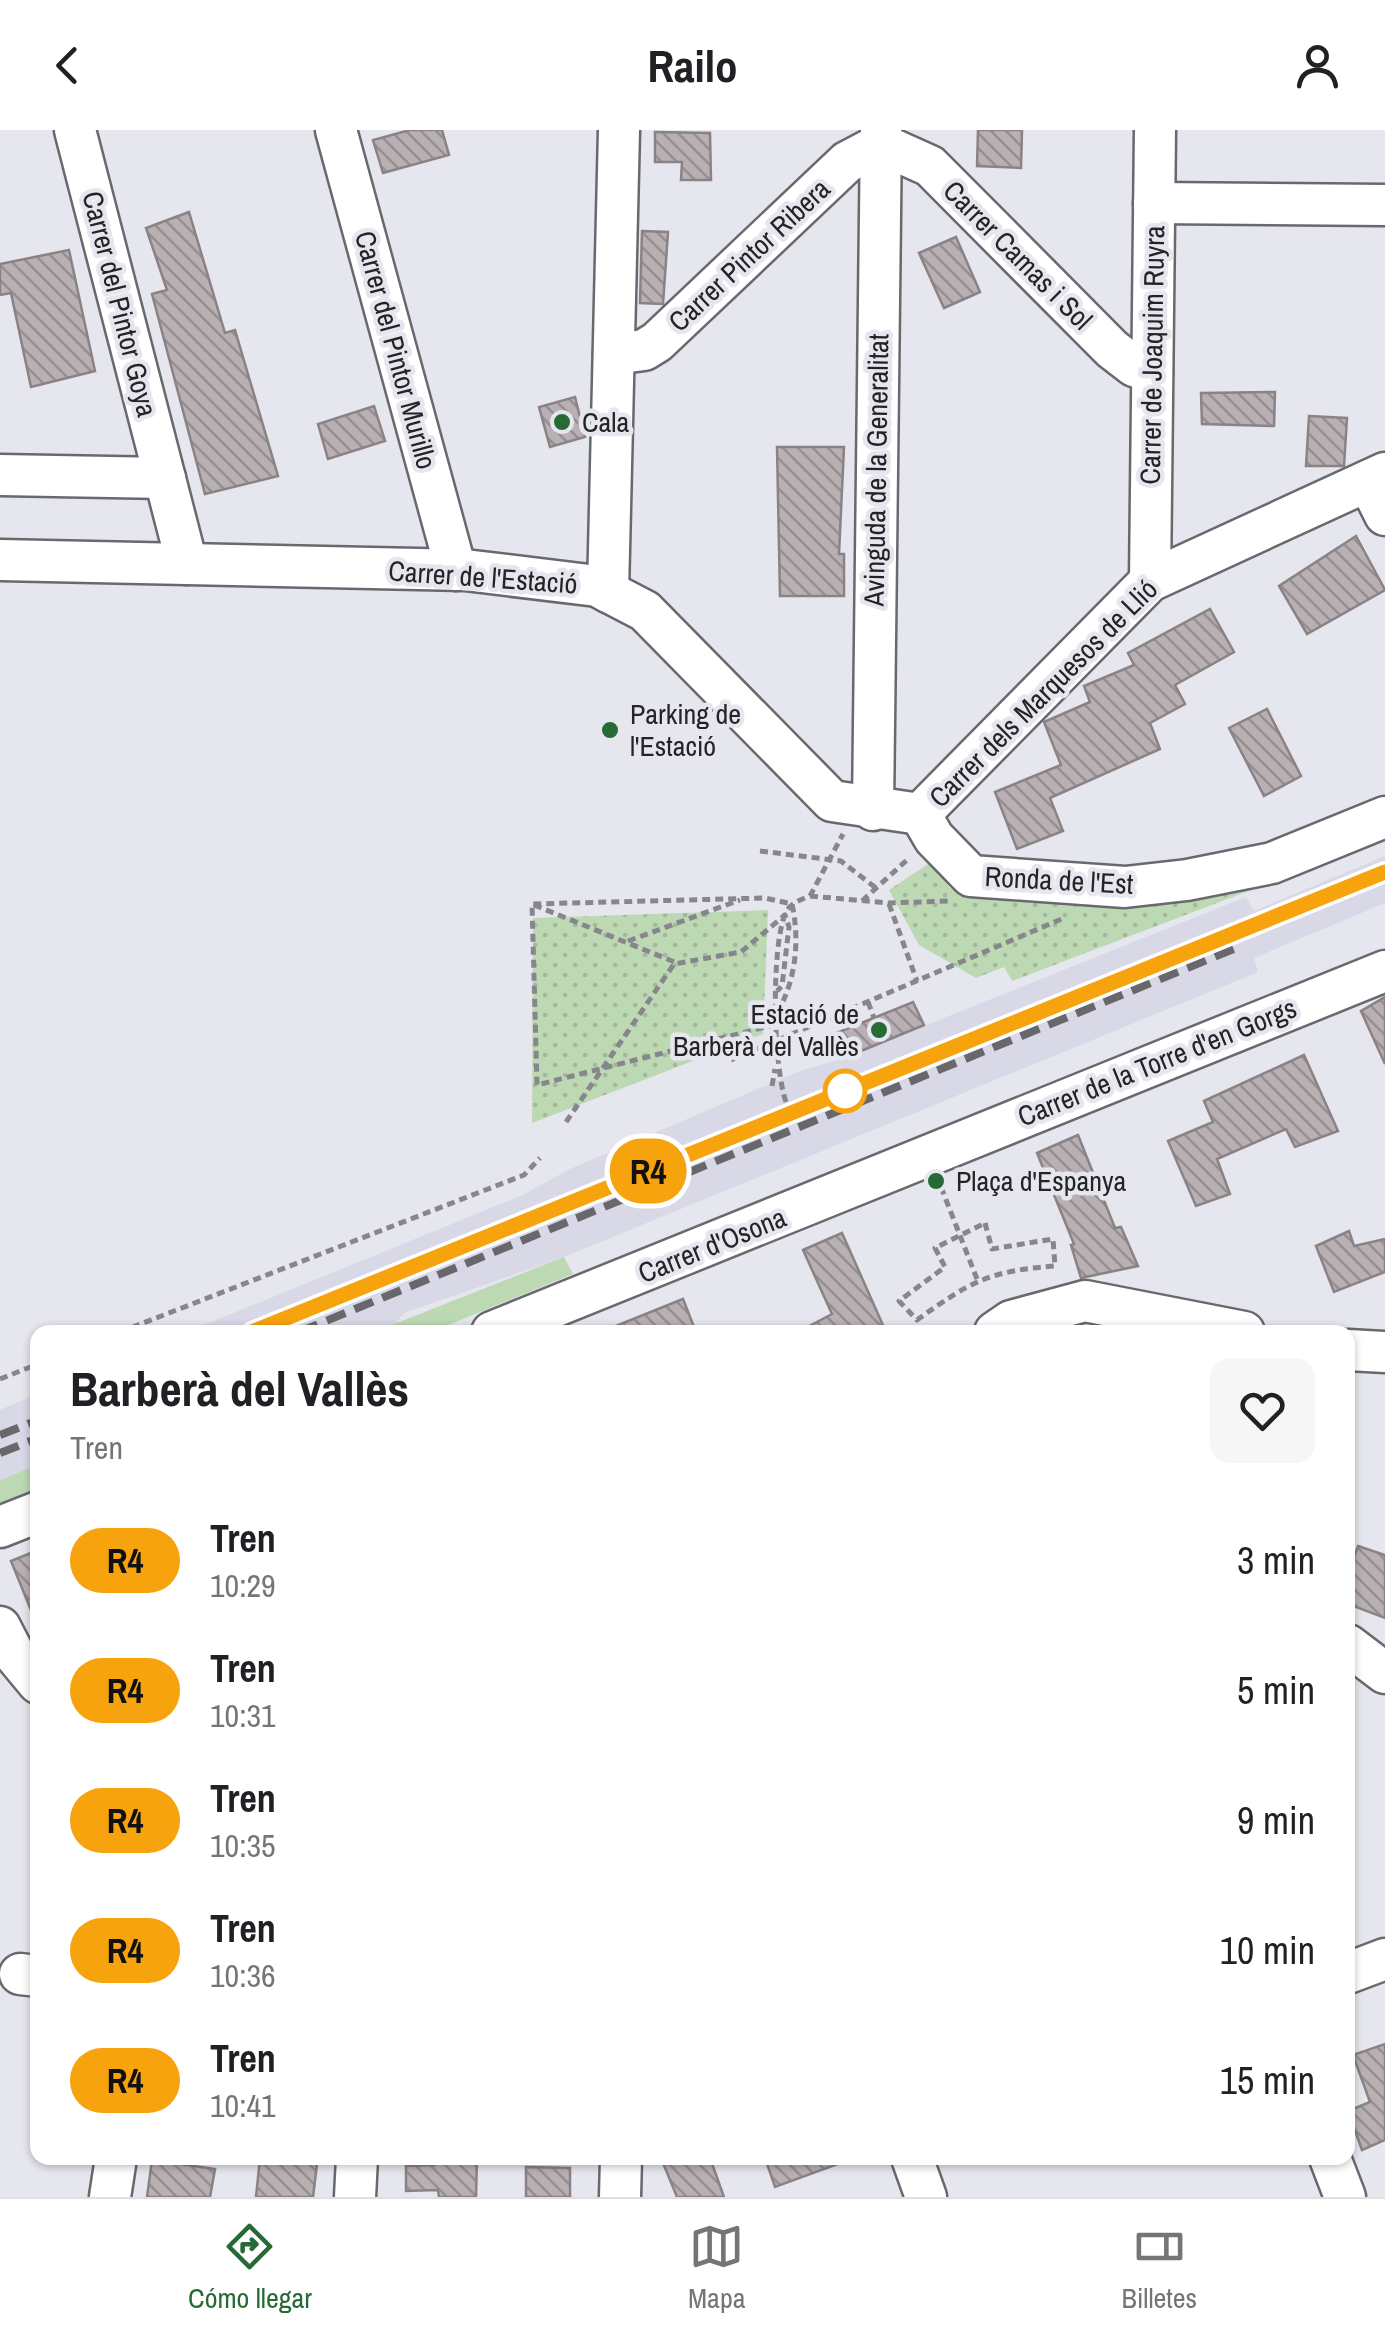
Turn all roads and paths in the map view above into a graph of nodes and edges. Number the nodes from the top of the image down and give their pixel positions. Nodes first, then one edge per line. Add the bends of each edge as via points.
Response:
1 (78, 130) edge
2 (336, 130) edge
3 (619, 130) edge
4 (1155, 130) edge
5 (881, 137) edge
6 (1154, 203) junction
7 (1385, 205) edge
8 (614, 354) junction
9 (1152, 372) junction
10 (0, 475) edge
11 (164, 478) junction
12 (1379, 490) edge
13 (0, 560) edge
14 (187, 564) junction
15 (456, 570) junction
16 (1150, 580) junction
17 (608, 592) junction
18 (920, 814) junction
19 (1385, 817) edge
20 (859, 820) junction
21 (760, 850) dead end
22 (911, 857) dead end
23 (829, 860) junction
24 (876, 888) junction
25 (744, 898) junction
26 (862, 901) dead end
27 (889, 903) dead end
28 (532, 904) junction
29 (792, 904) junction
30 (1082, 910) dead end
31 (785, 915) junction
32 (625, 942) junction
33 (677, 963) junction
34 (1385, 971) edge
35 (917, 981) junction
36 (868, 1002) junction
37 (777, 1013) junction
38 (874, 1018) dead end
39 (777, 1024) junction
40 (778, 1041) junction
41 (778, 1056) junction
42 (732, 1060) dead end
43 (604, 1068) junction
44 (772, 1086) dead end
45 (786, 1102) dead end
46 (566, 1122) dead end
47 (540, 1158) dead end
48 (934, 1168) junction
49 (958, 1233) junction
50 (978, 1280) junction
51 (138, 1325) edge
52 (511, 1325) edge
53 (1006, 1325) edge
54 (1208, 1325) edge
55 (1355, 1350) edge
56 (1385, 1352) edge
57 (30, 1367) edge
58 (0, 1379) edge
59 (30, 1515) edge
60 (0, 1527) edge
61 (0, 1627) edge
62 (30, 1673) edge
63 (1385, 1959) edge
64 (1355, 1970) edge
65 (115, 2165) edge
66 (357, 2165) edge
67 (621, 2165) edge
68 (915, 2165) edge
69 (1333, 2165) edge
70 (110, 2197) edge
71 (355, 2197) edge
72 (620, 2197) edge
73 (926, 2197) edge
74 (1345, 2197) edge

1 - 11 street, Carrer del Pintor Goya
2 - 15 street, Carrer del Pintor Murillo
3 - 8 street
4 - 6 street, Carrer de Joaquim Ruyra
5 - 8 street, Carrer Pintor Ribera via 657,342
5 - 9 street, Carrer Camas i Sol via 930,166 1112,349
5 - 20 street, Avinguda de la Generalitat
6 - 7 street
6 - 9 street, Carrer de Joaquim Ruyra
8 - 17 street
9 - 16 street, Carrer de Joaquim Ruyra
10 - 11 street
11 - 14 street, Carrer del Pintor Goya
12 - 16 street, Carrer dels Marquesos de Llió
13 - 14 street, Carrer de l'Estació
14 - 15 street, Carrer de l'Estació
15 - 17 street, Carrer de l'Estació
16 - 18 street, Carrer dels Marquesos de Llió
17 - 20 street, Carrer de l'Estació via 644,610
18 - 19 street, Ronda de l'Est via 972,876 1126,887 1272,864
18 - 20 street
20 - 23 path
21 - 23 path
22 - 24 path
23 - 24 path
23 - 29 path via 810,896
24 - 26 path
25 - 28 path
25 - 29 path
25 - 32 path
27 - 35 path
28 - 32 path
28 - 43 path via 537,1084
29 - 31 path
29 - 37 path via 797,927 791,988
30 - 35 path
31 - 33 path via 741,952
31 - 37 path
32 - 33 path
33 - 43 path
34 - 48 street, Carrer de la Torre d'en Gorgs
35 - 36 path
36 - 38 path
36 - 40 path
37 - 39 path
39 - 40 path
39 - 43 path
40 - 41 path
40 - 42 path
41 - 44 path
41 - 45 path
43 - 46 path
47 - 51 path via 524,1175
48 - 49 path
48 - 52 street, Carrer d'Osona
49 - 50 path
49 - 50 path via 935,1248 945,1267 899,1301 916,1320
49 - 50 path via 985,1222 992,1248 1053,1239 1055,1266
53 - 54 street via 1086,1301
55 - 56 street
57 - 58 path
59 - 60 street
61 - 62 street
63 - 64 street
65 - 70 street
66 - 71 street
67 - 72 street
68 - 73 street
69 - 74 street

